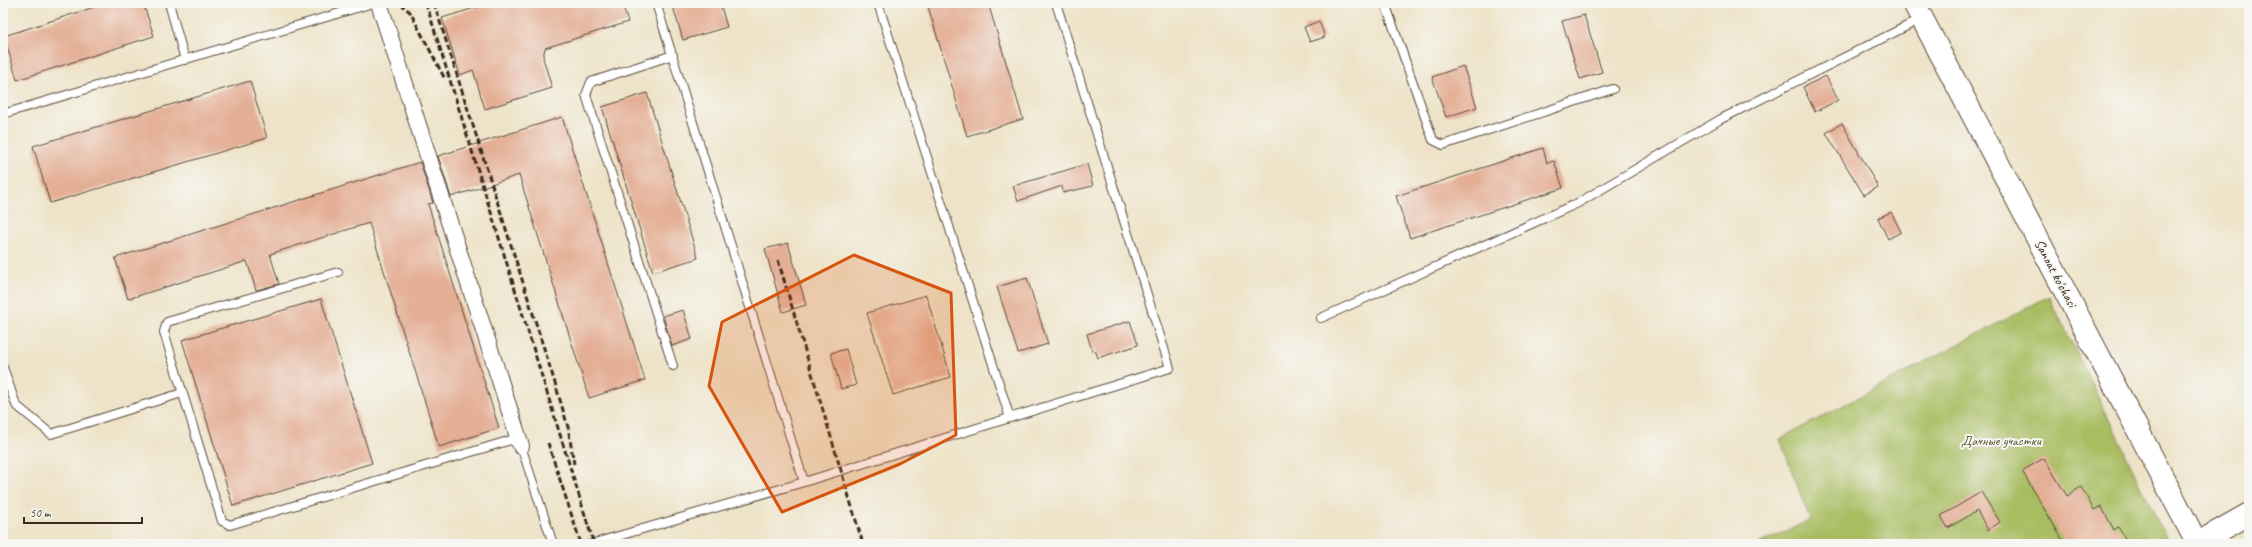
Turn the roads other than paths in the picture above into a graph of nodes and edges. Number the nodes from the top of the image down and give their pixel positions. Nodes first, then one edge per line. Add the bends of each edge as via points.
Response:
1 (169, 3) edge
2 (373, 3) edge
3 (379, 3) edge
4 (656, 3) edge
5 (878, 3) edge
6 (1056, 3) edge
7 (1385, 3) edge
8 (1918, 11) edge
9 (673, 55) junction
10 (185, 60) junction
11 (1613, 89) dead end
12 (3, 114) edge
13 (338, 272) dead end
14 (1321, 318) dead end
15 (673, 366) dead end
16 (3, 367) edge
17 (182, 393) junction
18 (1010, 418) junction
19 (520, 446) junction
20 (804, 482) junction
21 (2249, 514) edge
22 (553, 544) edge
23 (592, 544) edge
24 (2196, 544) edge

1 - 10 lane
2 - 10 lane
3 - 19 street
4 - 9 lane
5 - 18 lane
6 - 18 lane via 1170,368
7 - 11 lane via 1433,140 1443,145
8 - 14 lane via 1721,119 1578,203
8 - 24 main road, Sanoat ko'chasi
9 - 15 lane via 591,82 586,95
9 - 20 lane
10 - 12 lane
13 - 17 lane via 167,322 164,332
16 - 17 lane via 16,405 52,434
17 - 19 lane via 222,521 230,525 511,440
18 - 20 lane
19 - 22 lane
20 - 23 lane
21 - 24 main road

